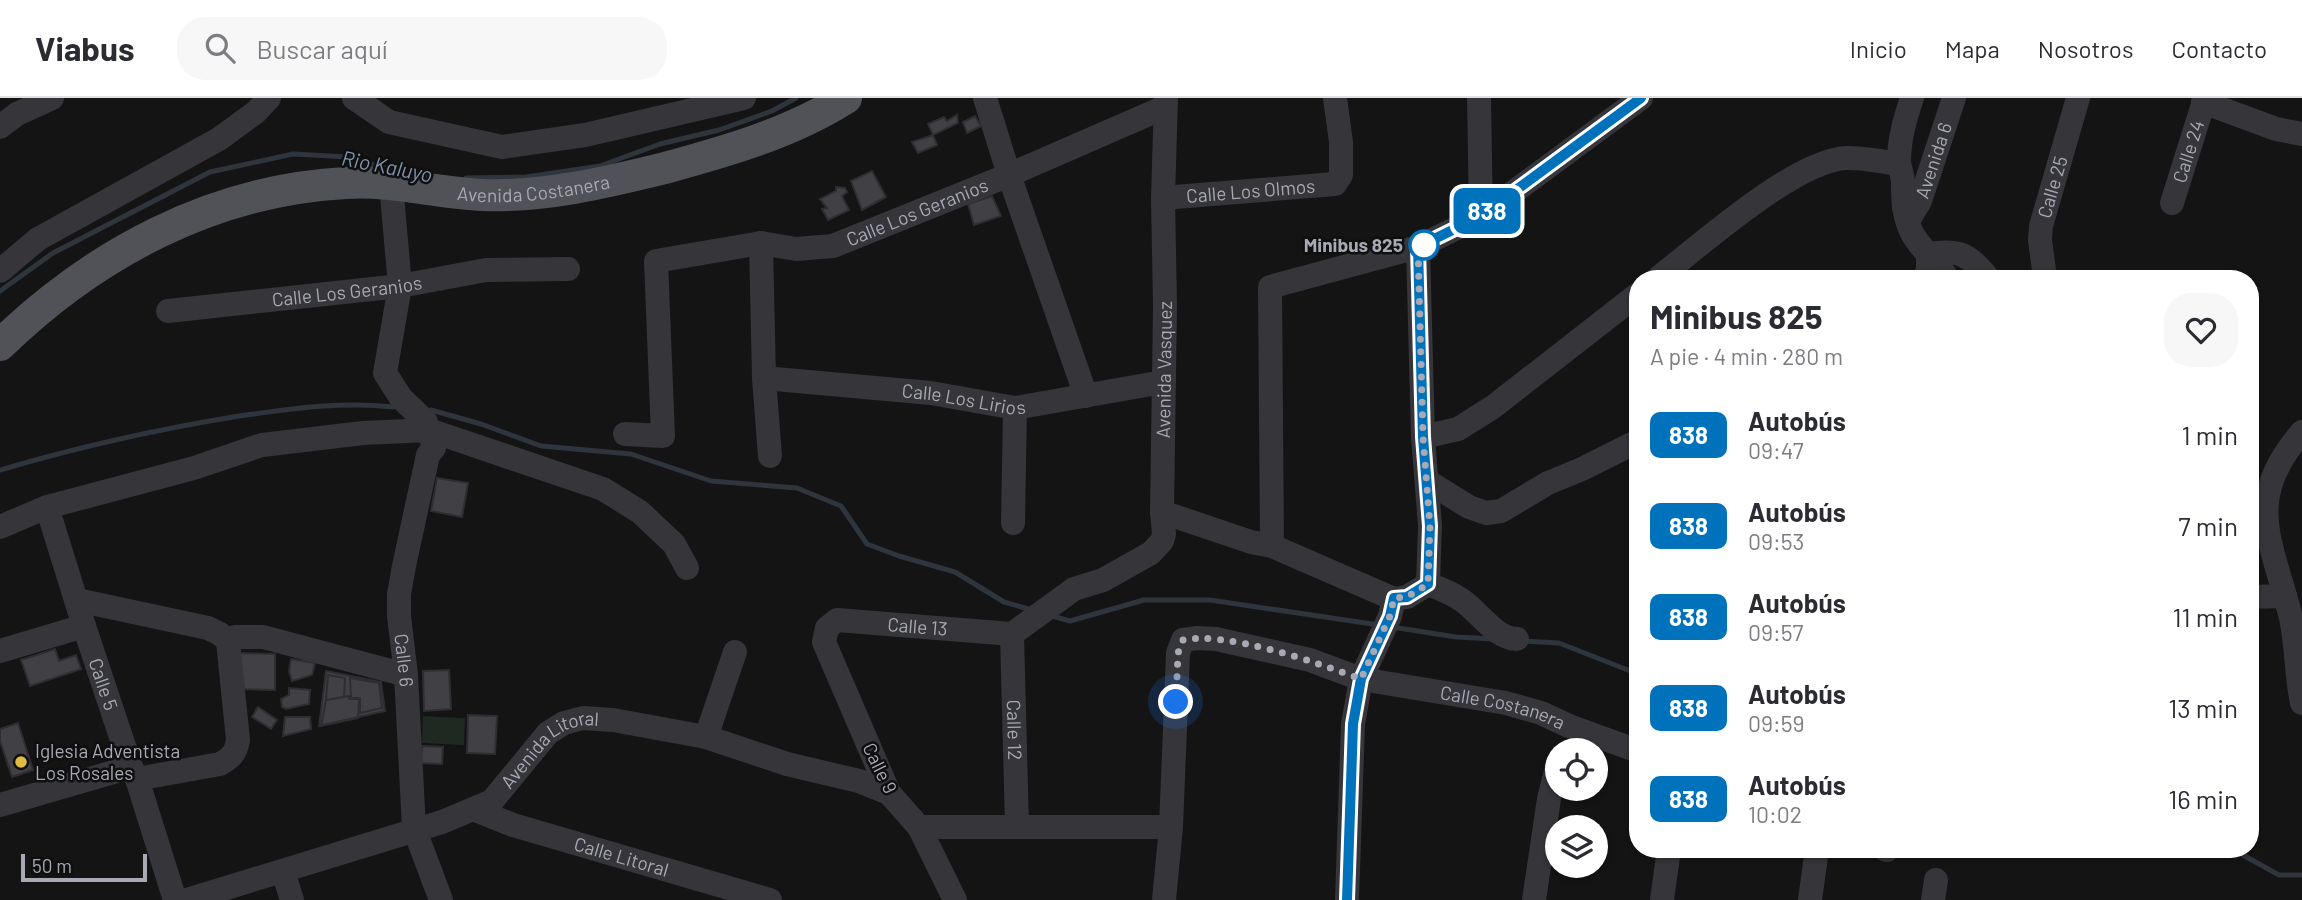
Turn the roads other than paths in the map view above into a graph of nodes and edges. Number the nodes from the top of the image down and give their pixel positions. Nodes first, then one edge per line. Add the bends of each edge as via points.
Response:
1 (52, 98) edge
2 (269, 98) edge
3 (354, 98) edge
4 (744, 98) edge
5 (846, 98) edge
6 (985, 98) edge
7 (1335, 98) edge
8 (1479, 98) edge
9 (1641, 98) edge
10 (1912, 98) edge
11 (1954, 98) edge
12 (2078, 98) edge
13 (2204, 100) edge
14 (1166, 102) edge
15 (0, 127) edge
16 (2302, 134) edge
17 (1899, 163) junction
18 (1009, 175) junction
19 (391, 184) junction
20 (1163, 198) junction
21 (2172, 203) dead end
22 (1481, 216) junction
23 (1908, 221) junction
24 (761, 243) junction
25 (1418, 247) junction
26 (1926, 266) edge
27 (568, 269) dead end
28 (1668, 270) edge
29 (1943, 270) edge
30 (1981, 270) edge
31 (2044, 270) edge
32 (0, 271) edge
33 (400, 286) junction
34 (1629, 301) edge
35 (168, 311) dead end
36 (0, 345) edge
37 (764, 378) junction
38 (1163, 382) junction
39 (1086, 396) junction
40 (1015, 408) junction
41 (427, 426) junction
42 (2302, 432) edge
43 (625, 434) dead end
44 (1423, 437) junction
45 (1629, 446) edge
46 (770, 456) dead end
47 (1427, 481) junction
48 (47, 507) junction
49 (1162, 512) junction
50 (1013, 523) dead end
51 (0, 527) edge
52 (1272, 546) junction
53 (687, 568) dead end
54 (1428, 584) junction
55 (2285, 596) junction
56 (2259, 597) edge
57 (77, 600) junction
58 (1392, 607) junction
59 (84, 626) junction
60 (827, 628) joint
61 (1012, 634) junction
62 (1517, 639) dead end
63 (228, 641) junction
64 (0, 652) edge
65 (735, 652) dead end
66 (1363, 674) junction
67 (406, 675) junction
68 (2302, 704) edge
69 (1569, 726) junction
70 (706, 737) junction
71 (1565, 738) edge
72 (1629, 748) edge
73 (134, 773) junction
74 (889, 793) junction
75 (1549, 801) edge
76 (0, 805) edge
77 (473, 809) junction
78 (1017, 826) junction
79 (919, 827) junction
80 (1171, 827) junction
81 (414, 828) junction
82 (1668, 858) edge
83 (1816, 858) edge
84 (283, 871) junction
85 (174, 900) edge
86 (187, 900) edge
87 (292, 900) edge
88 (441, 900) edge
89 (770, 900) edge
90 (955, 900) edge
91 (1164, 900) edge
92 (1346, 900) edge
93 (1534, 900) edge
94 (1662, 900) edge
95 (1810, 900) edge

1 - 15 street
2 - 32 street via 219,139 38,239
3 - 4 street via 389,122 502,147 585,135
5 - 19 main road, Avenida Costanera via 768,137 573,189 480,195
6 - 18 street
7 - 20 street, Calle Los Olmos via 1341,142 1341,175 1335,184
8 - 22 street
9 - 22 street
10 - 17 street via 1901,129
11 - 23 street, Avenida 6 via 1920,201
12 - 31 street, Calle 25 via 2041,226
13 - 16 street via 2276,129
13 - 21 street, Calle 24
14 - 18 street, Calle Los Geranios
14 - 20 street, Avenida Vasquez
17 - 23 street
17 - 28 street via 1846,158 1820,165 1767,194
18 - 24 street, Calle Los Geranios via 832,246 796,249
18 - 39 street
19 - 33 street
19 - 36 main road, Avenida Costanera via 298,188 210,209 153,233 61,291
20 - 38 street, Avenida Vasquez
22 - 25 street
23 - 26 street
24 - 37 street
24 - 43 street, Calle Los Geranios via 656,261 663,436
25 - 44 street
25 - 52 street via 1270,287
26 - 29 street
26 - 30 street via 1949,252 1970,257
27 - 33 street, Calle Los Geranios via 485,270
33 - 35 street, Calle Los Geranios
33 - 41 street via 385,373
34 - 44 street via 1493,407 1458,429
37 - 40 street, Calle Los Lirios via 932,393
37 - 46 street
38 - 39 street, Calle Los Lirios
38 - 49 street, Avenida Vasquez
39 - 40 street, Calle Los Lirios
40 - 50 street
41 - 48 street via 262,445
41 - 53 street via 603,489 649,520 674,544
41 - 67 street, Calle 6 via 434,448 428,455 399,594
42 - 55 street via 2272,475 2266,500 2266,522
44 - 47 street
45 - 47 street via 1548,483 1501,511 1486,513 1469,507
47 - 54 street
48 - 51 street
48 - 57 street, Calle 5
49 - 52 street
49 - 61 street, Avenida Vasquez via 1164,534 1151,553 1103,580 1074,589
52 - 58 street
54 - 58 street
54 - 62 street via 1461,600 1497,633
55 - 56 street
55 - 68 street
57 - 59 street, Calle 5
57 - 63 street via 208,628
58 - 66 street
59 - 64 street
59 - 73 street, Calle 5
60 - 61 street, Calle 13 via 836,620
60 - 74 street, Calle 9 via 824,642
61 - 78 street, Calle 12
63 - 67 street via 263,637
63 - 73 street via 236,750 220,764
65 - 70 street
66 - 69 street, Calle Costanera via 1506,703
66 - 80 street, Calle Costanera via 1216,639 1183,640 1178,653
66 - 92 street via 1353,724
67 - 81 street, Calle 6
69 - 71 street
69 - 72 street, Calle Costanera
70 - 74 street, Avenida Litoral
70 - 77 street, Avenida Litoral via 613,719 564,723 548,733 492,802
73 - 76 street
73 - 85 street, Calle 5
74 - 79 street, Calle 9
75 - 93 street
77 - 81 street, Avenida Litoral
77 - 89 street, Calle Litoral via 513,825
78 - 79 street
78 - 80 street
79 - 90 street, Calle 9
80 - 91 street
81 - 84 street, Avenida Litoral
81 - 88 street, Calle 6
82 - 94 street
83 - 95 street
84 - 86 street, Avenida Litoral
84 - 87 street

